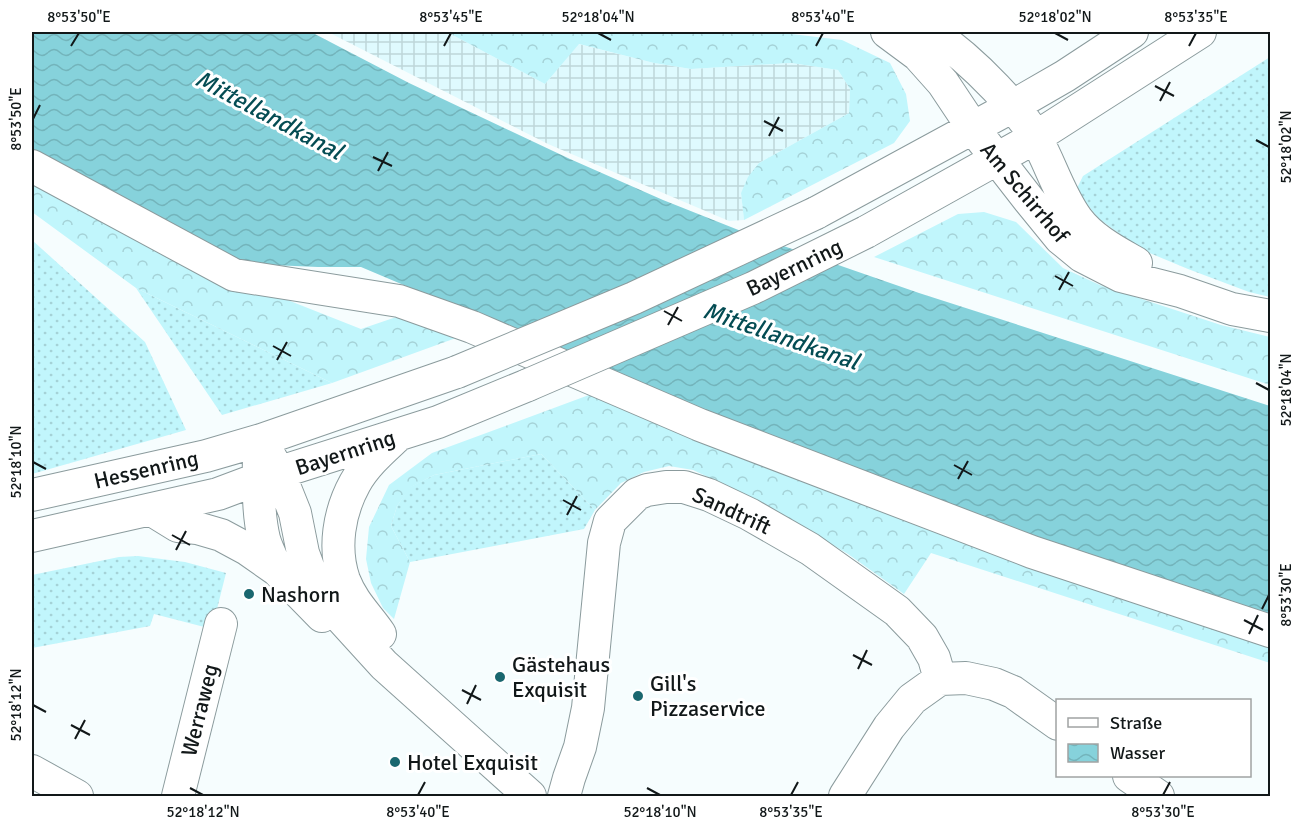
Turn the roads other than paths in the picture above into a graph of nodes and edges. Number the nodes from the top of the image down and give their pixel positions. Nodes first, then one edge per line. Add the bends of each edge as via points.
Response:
1 (887, 32) edge
2 (931, 32) edge
3 (1132, 32) edge
4 (1200, 32) edge
5 (1013, 106) junction
6 (973, 128) junction
7 (1036, 137) junction
8 (997, 159) junction
9 (32, 166) edge
10 (1179, 291) junction
11 (1270, 316) edge
12 (398, 435) junction
13 (261, 440) junction
14 (268, 476) junction
15 (32, 495) edge
16 (152, 510) junction
17 (32, 536) edge
18 (277, 570) junction
19 (221, 624) dead end
20 (1270, 631) edge
21 (384, 665) junction
22 (940, 679) junction
23 (1056, 723) edge
24 (32, 771) edge
25 (1130, 777) edge
26 (77, 796) edge
27 (177, 796) edge
28 (530, 796) edge
29 (564, 796) edge
30 (846, 796) edge
31 (1158, 796) edge

1 - 6 street, Am Schirrhof via 918,55 943,83
2 - 5 street, Am Schirrhof via 951,45
3 - 5 street, Bayernring
4 - 7 street, Bayernring
5 - 6 street, Bayernring
5 - 7 street, Am Schirrhof
6 - 8 street, Am Schirrhof
6 - 13 street, Bayernring, bridge via 816,213 634,298 457,372
7 - 8 street, Bayernring
7 - 10 street, Am Schirrhof via 1078,220 1101,242
8 - 10 street, Am Schirrhof via 1060,238 1082,256 1121,276
8 - 12 street, Bayernring, bridge via 866,232 753,288 528,385
9 - 20 street via 234,275 399,301 472,327 700,425 1032,552
10 - 11 street, Am Schirrhof via 1232,309
12 - 14 street, Bayernring
12 - 21 street via 356,481 339,531 344,580 358,607 379,633
13 - 14 street
13 - 15 street, Hessenring
14 - 16 street, Hessenring via 218,494
14 - 18 street via 261,520
14 - 21 street via 295,513 314,583
16 - 17 street, Hessenring
16 - 18 street via 178,526 221,535
18 - 21 street via 348,640
19 - 27 street, Werraweg
21 - 28 street
22 - 23 street via 966,678 994,684 1013,692
22 - 29 street, Sandtrift via 922,638 897,611 810,549 709,495 684,488 647,490 637,494 610,521 604,543 588,708
22 - 30 street via 912,699 889,727
24 - 26 street
25 - 31 street

